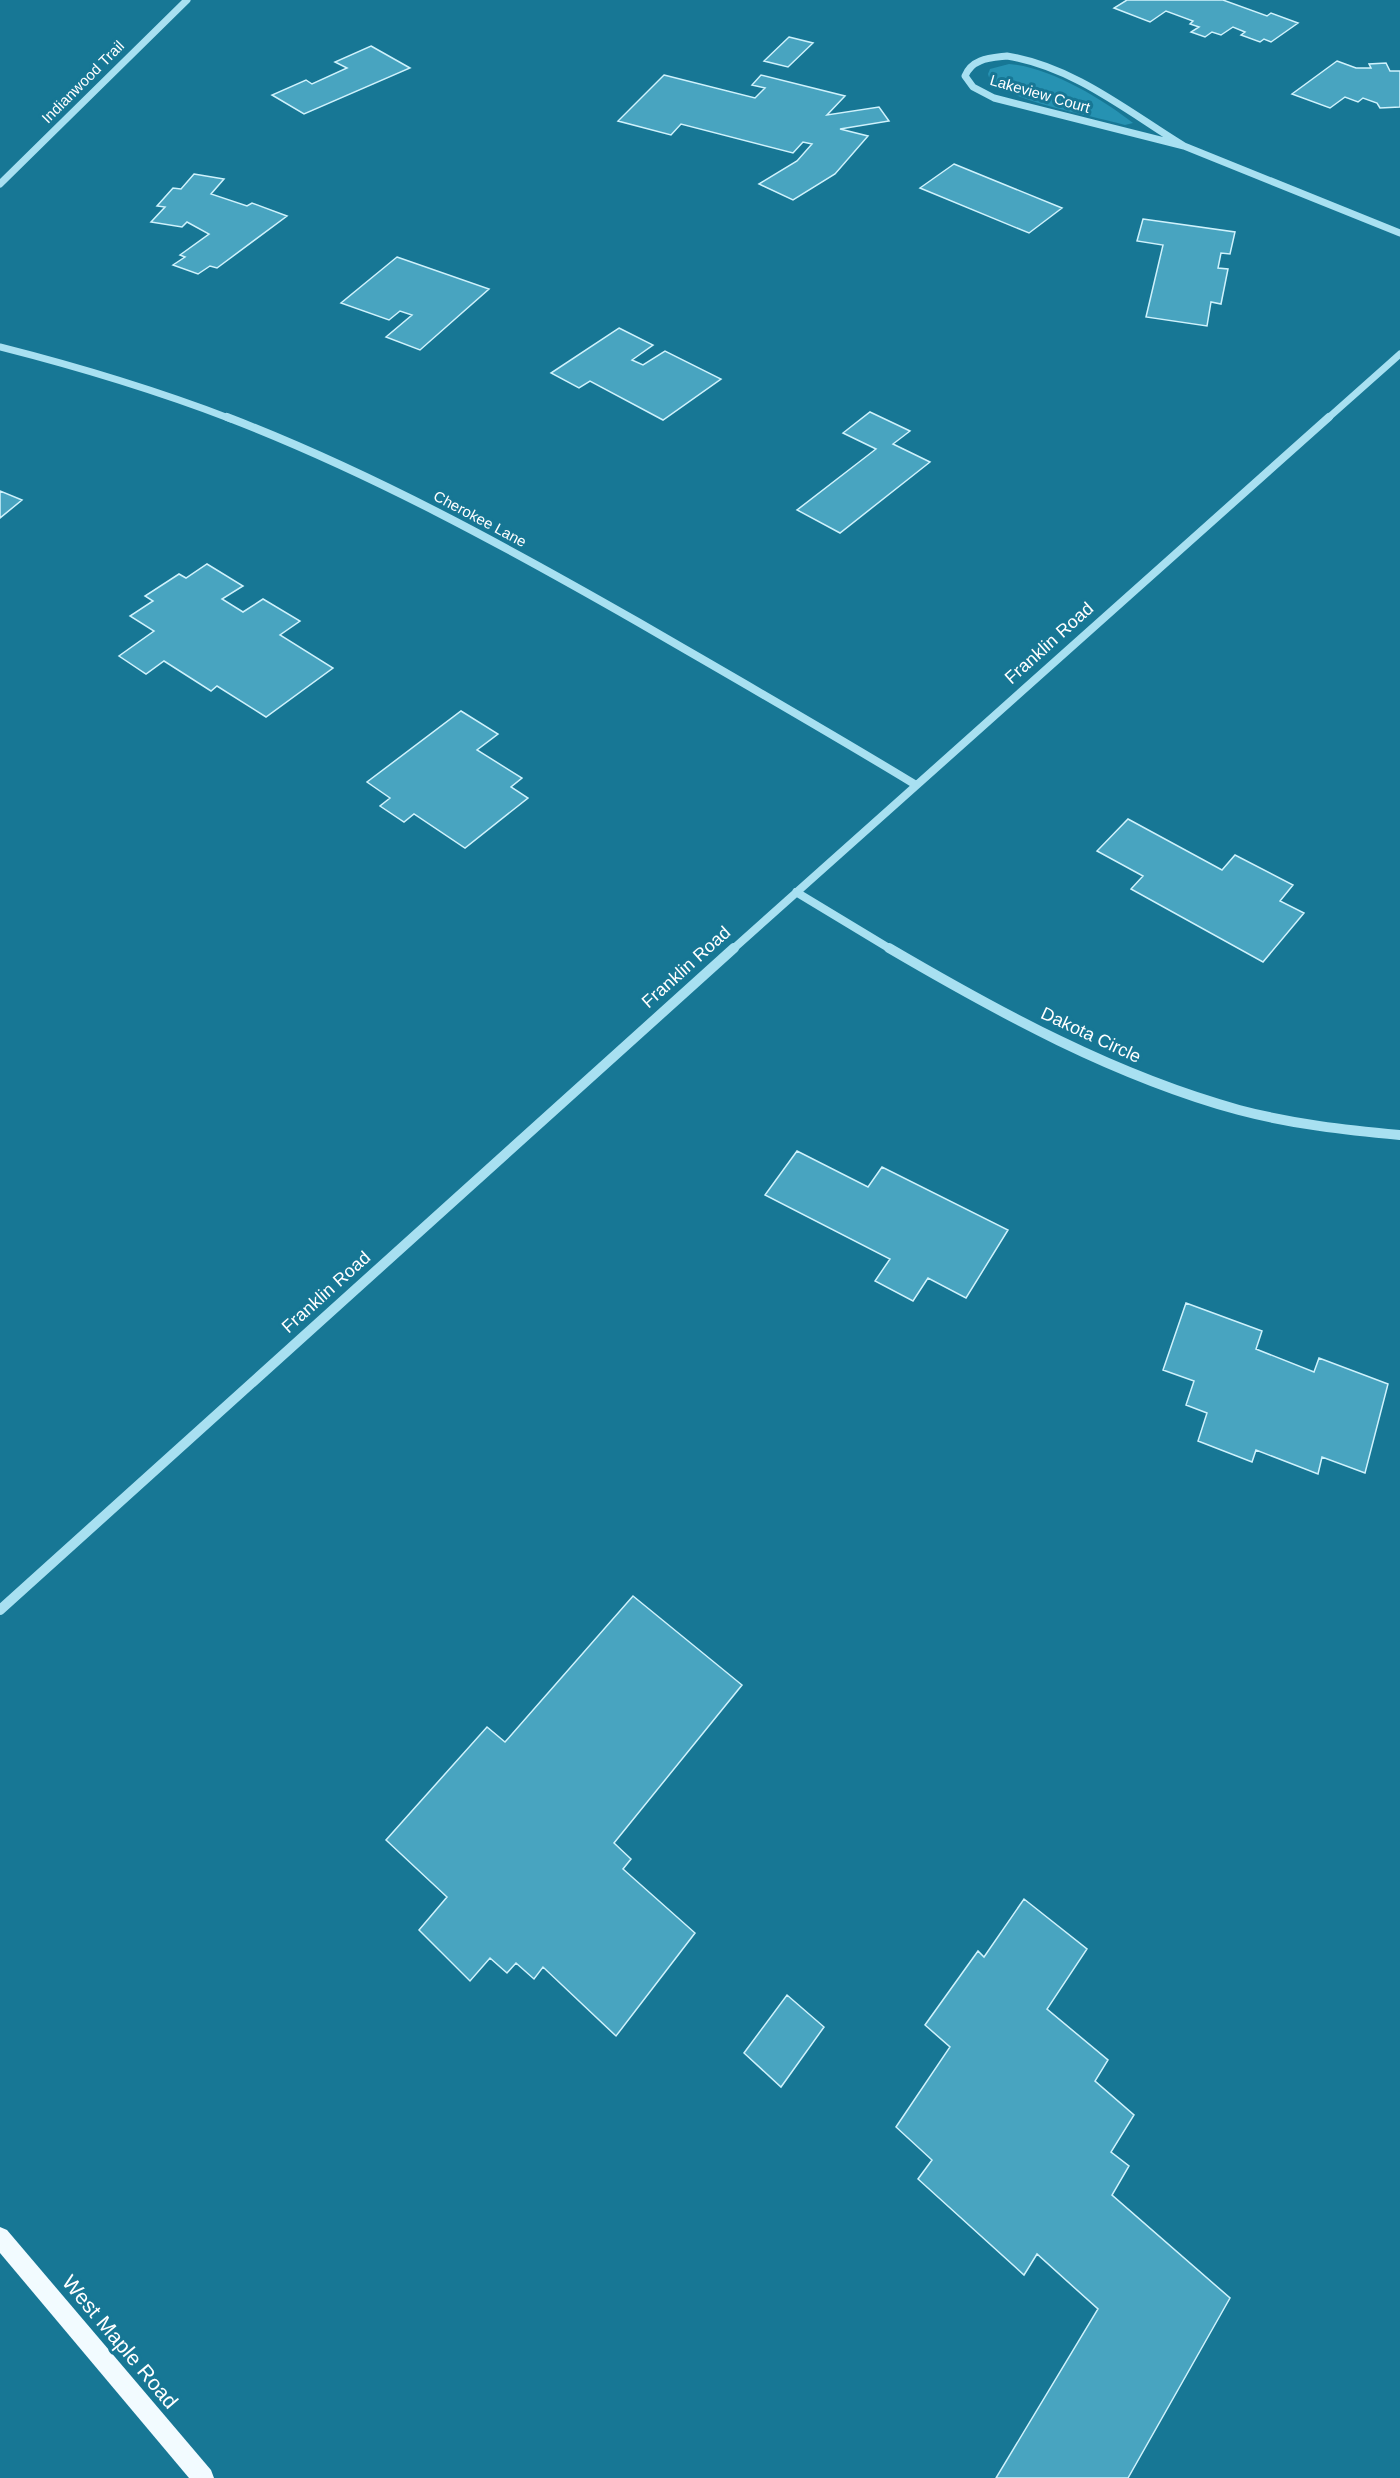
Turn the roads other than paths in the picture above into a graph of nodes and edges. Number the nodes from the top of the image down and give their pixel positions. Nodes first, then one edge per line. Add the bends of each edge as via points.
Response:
1 (187, 0) edge
2 (1184, 146) junction
3 (0, 184) edge
4 (1400, 233) edge
5 (0, 347) edge
6 (1400, 354) edge
7 (916, 785) junction
8 (796, 892) junction
9 (1400, 1135) edge
10 (0, 1610) edge
11 (0, 2237) edge
12 (203, 2478) edge

1 - 3 street, Indianwood Trail
2 - 2 street, Lakeview Court via 1077,79 1036,60 988,57 966,72 973,87 994,98
2 - 4 street, Lakeview Court
5 - 7 street, Cherokee Lane via 91,371 217,412 374,480 580,588
6 - 7 street, Franklin Road
7 - 8 street, Franklin Road
8 - 9 street, Dakota Circle via 983,1002 1131,1073 1198,1098 1264,1116 1342,1130
8 - 10 street, Franklin Road
11 - 12 main road, West Maple Road

